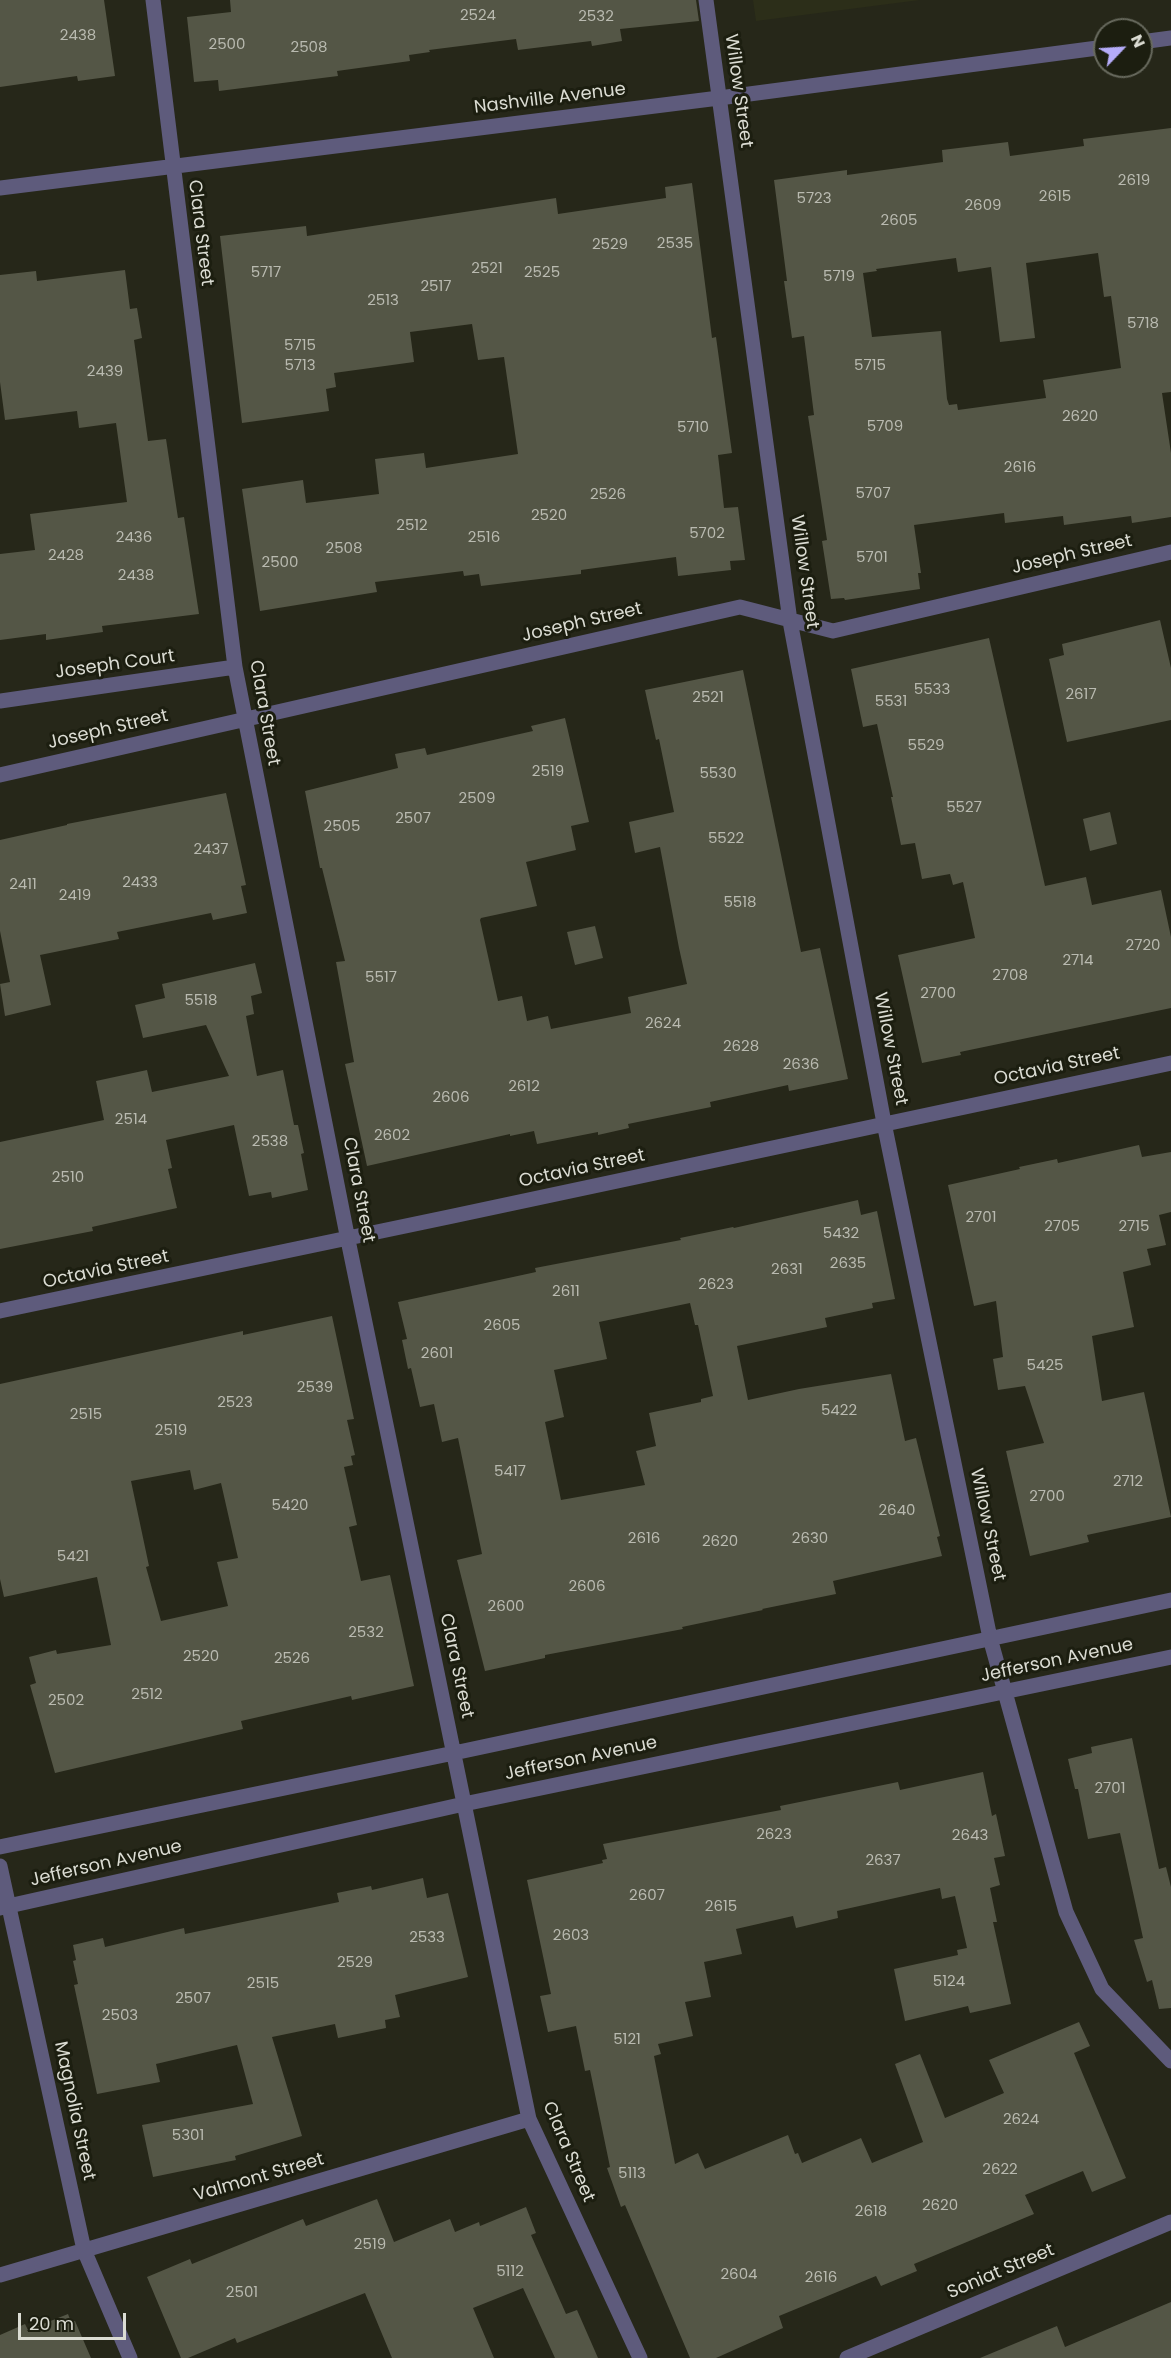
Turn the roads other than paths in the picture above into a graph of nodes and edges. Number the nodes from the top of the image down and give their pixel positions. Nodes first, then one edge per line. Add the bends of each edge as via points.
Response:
1 (153, 0) edge
2 (706, 0) edge
3 (1171, 38) edge
4 (1153, 40) edge
5 (1093, 48) edge
6 (719, 98) junction
7 (172, 166) junction
8 (0, 189) edge
9 (1171, 552) edge
10 (790, 621) junction
11 (235, 667) junction
12 (0, 701) edge
13 (244, 720) junction
14 (0, 775) edge
15 (1171, 1064) edge
16 (884, 1123) junction
17 (348, 1240) junction
18 (0, 1311) edge
19 (1171, 1600) edge
20 (990, 1638) junction
21 (1171, 1657) edge
22 (1005, 1691) junction
23 (454, 1753) junction
24 (464, 1804) junction
25 (0, 1847) edge
26 (0, 1866) edge
27 (5, 1907) edge
28 (1171, 2061) edge
29 (529, 2119) junction
30 (1171, 2222) edge
31 (84, 2250) junction
32 (0, 2275) edge
33 (130, 2358) edge
34 (640, 2358) edge
35 (847, 2358) edge

1 - 7 street, Clara Street
2 - 6 street, Willow Street
3 - 4 street
5 - 6 street, Nashville Avenue
6 - 7 street, Nashville Avenue
6 - 10 street, Willow Street
7 - 8 street, Nashville Avenue
7 - 11 street, Clara Street
9 - 10 street, Joseph Street via 833,631
10 - 13 street, Joseph Street via 740,607
10 - 16 street, Willow Street
11 - 12 street, Joseph Court
11 - 13 street, Clara Street
13 - 14 street, Joseph Street
13 - 17 street, Clara Street
15 - 16 street, Octavia Street
16 - 17 street, Octavia Street
16 - 20 street, Willow Street
17 - 18 street, Octavia Street
17 - 23 street, Clara Street
19 - 20 street, Jefferson Avenue
20 - 22 street, Willow Street
20 - 23 street, Jefferson Avenue
21 - 22 street, Jefferson Avenue
22 - 24 street, Jefferson Avenue
22 - 28 street, Willow Street via 1066,1912 1102,1989
23 - 24 street, Clara Street
23 - 25 street, Jefferson Avenue
24 - 27 street, Jefferson Avenue
24 - 29 street, Clara Street
26 - 27 street, Magnolia Street
27 - 31 street, Magnolia Street
29 - 31 street, Valmont Street
29 - 34 street, Clara Street
30 - 35 street, Soniat Street
31 - 32 street, Valmont Street
31 - 33 street, Magnolia Street

